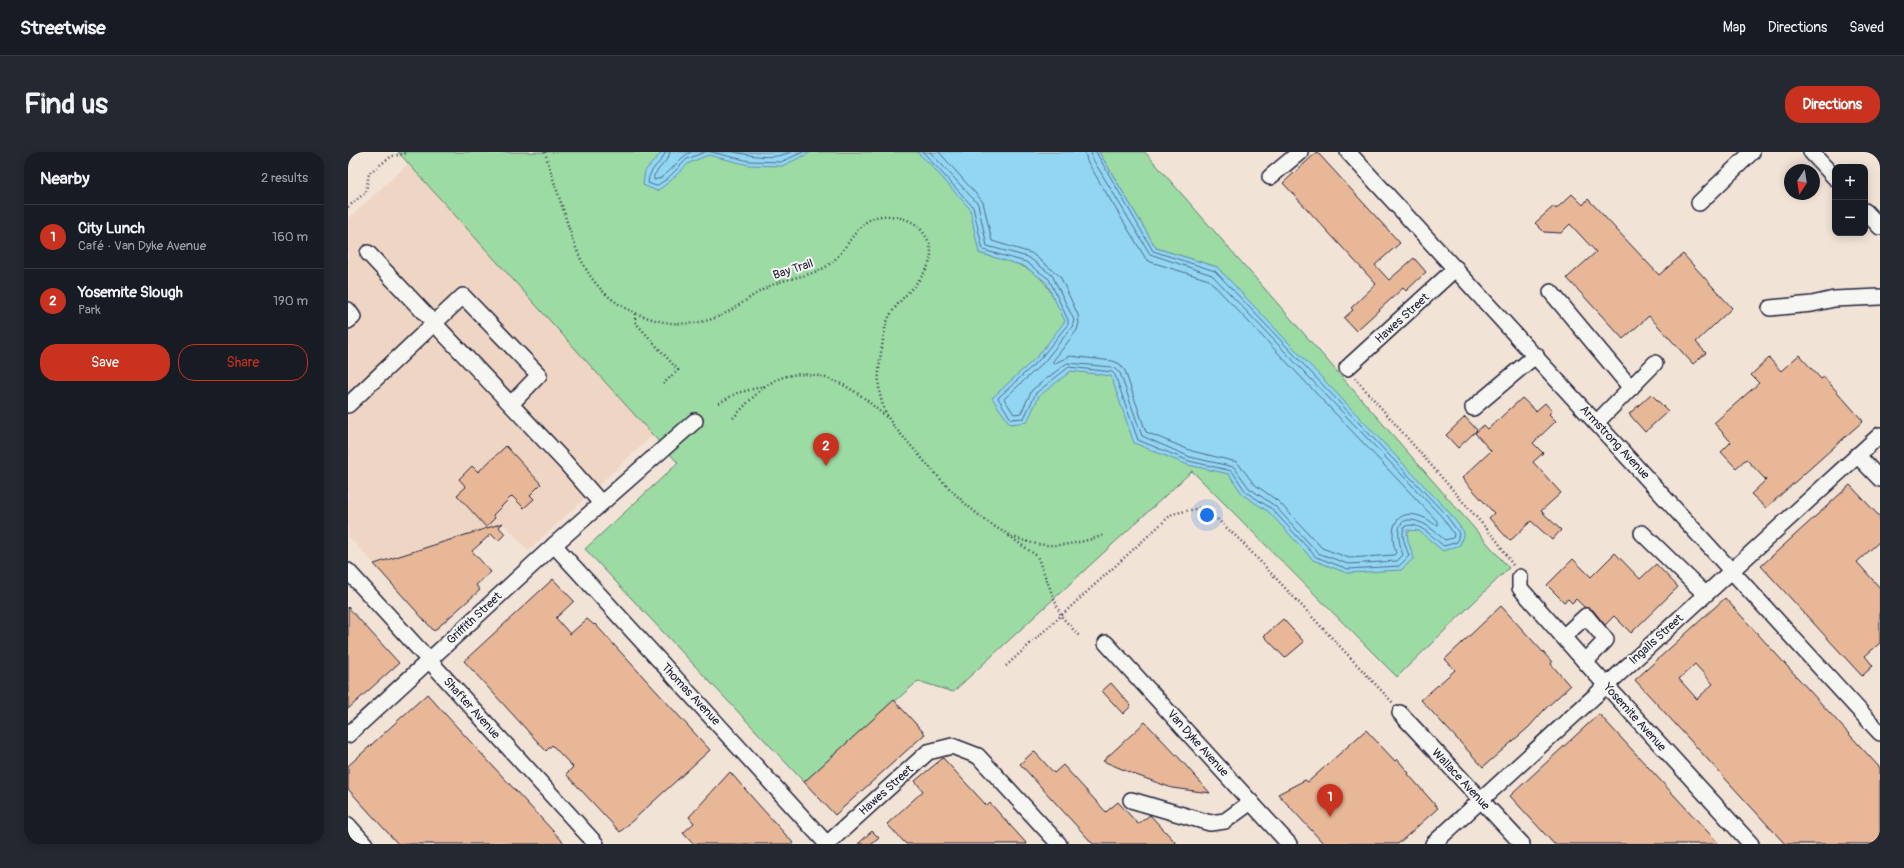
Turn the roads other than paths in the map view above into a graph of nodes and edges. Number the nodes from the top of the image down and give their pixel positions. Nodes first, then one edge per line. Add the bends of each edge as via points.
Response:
1 (1300, 152) edge
2 (1348, 152) edge
3 (1752, 152) edge
4 (1811, 152) edge
5 (1832, 175) edge
6 (1270, 177) dead end
7 (1699, 203) dead end
8 (1868, 214) edge
9 (1880, 227) edge
10 (368, 253) dead end
11 (1456, 268) junction
12 (1551, 292) dead end
13 (1880, 298) edge
14 (1770, 308) dead end
15 (348, 310) edge
16 (348, 321) edge
17 (435, 323) junction
18 (1536, 355) junction
19 (1655, 363) dead end
20 (1347, 368) road end
21 (1631, 388) junction
22 (511, 404) junction
23 (348, 406) edge
24 (1473, 408) dead end
25 (695, 421) dead end
26 (1597, 422) junction
27 (1880, 435) edge
28 (1857, 455) junction
29 (1880, 479) edge
30 (601, 503) junction
31 (1642, 533) dead end
32 (554, 545) junction
33 (1732, 570) junction
34 (348, 571) edge
35 (1520, 583) road end
36 (1705, 594) junction
37 (1563, 637) junction
38 (1106, 643) dead end
39 (428, 660) junction
40 (1585, 662) junction
41 (1606, 685) junction
42 (1400, 713) road end
43 (1880, 733) edge
44 (348, 735) edge
45 (1131, 800) dead end
46 (1481, 800) junction
47 (1251, 802) junction
48 (348, 825) edge
49 (365, 844) edge
50 (596, 844) edge
51 (827, 844) edge
52 (1059, 844) edge
53 (1290, 844) edge
54 (1433, 844) edge
55 (1522, 844) edge
56 (1751, 844) edge

1 - 6 street
2 - 11 street, Armstrong Avenue
3 - 7 street
4 - 5 street
8 - 9 street
10 - 17 street
11 - 18 street, Armstrong Avenue
11 - 20 street, Hawes Street
12 - 21 street
13 - 14 street via 1834,299
15 - 16 street via 353,316
17 - 22 street
17 - 22 street via 463,296 539,374
17 - 23 street
18 - 24 street
18 - 26 street, Armstrong Avenue
19 - 21 street
21 - 26 street
22 - 30 street
25 - 30 street, Griffith Street
26 - 33 street, Armstrong Avenue
27 - 28 street, Ingalls Street
28 - 29 street
28 - 33 street, Ingalls Street
30 - 32 street, Griffith Street
31 - 36 street
32 - 39 street, Griffith Street
32 - 51 street, Thomas Avenue
33 - 36 street, Ingalls Street
33 - 43 street, Armstrong Avenue
34 - 39 street, Shafter Avenue
35 - 37 street, Yosemite Avenue
36 - 41 street, Ingalls Street
37 - 40 street, Yosemite Avenue
37 - 40 street via 1586,616 1606,640
38 - 47 street, Van Dyke Avenue
39 - 44 street, Griffith Street
39 - 50 street, Shafter Avenue
40 - 41 street, Yosemite Avenue
41 - 46 street, Ingalls Street
41 - 56 street, Yosemite Avenue
42 - 46 street, Wallace Avenue
45 - 47 street via 1210,823 1225,821
46 - 54 street, Ingalls Street
46 - 55 street, Wallace Avenue
47 - 53 street, Van Dyke Avenue
48 - 49 street
51 - 52 street, Hawes Street via 928,752 952,746 978,756

